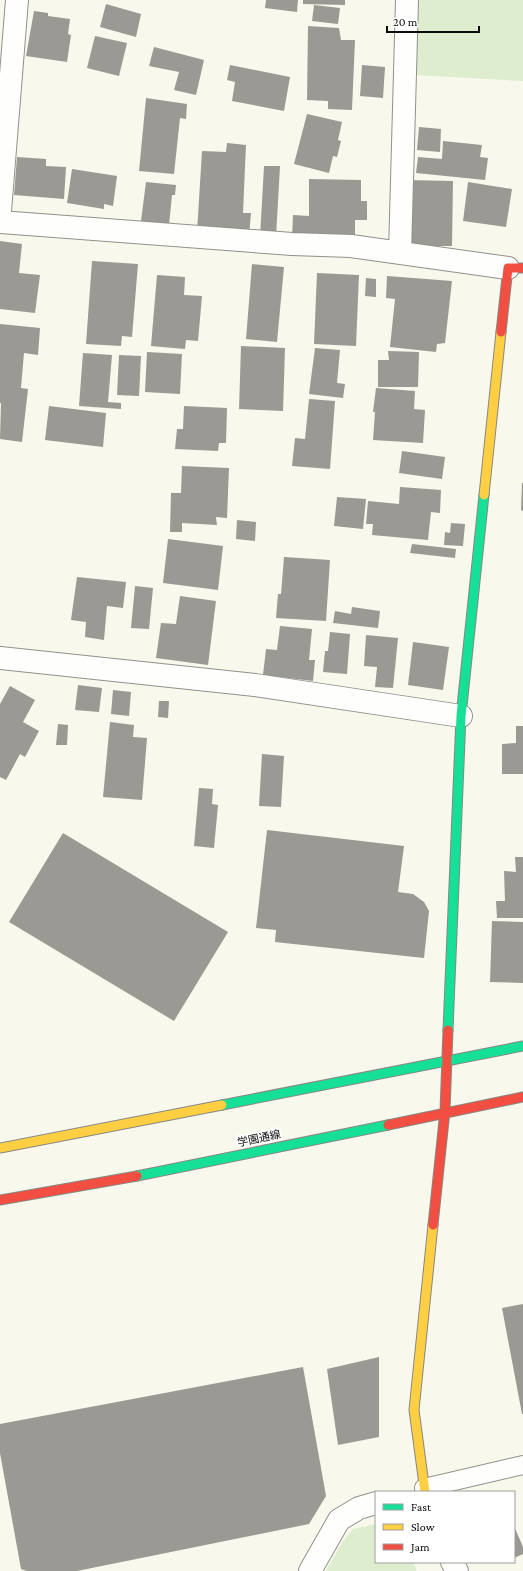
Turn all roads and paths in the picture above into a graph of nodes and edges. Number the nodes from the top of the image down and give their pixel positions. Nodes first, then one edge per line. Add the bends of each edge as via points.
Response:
1 (17, 0) edge
2 (406, 0) edge
3 (0, 211) edge
4 (0, 222) edge
5 (400, 253) junction
6 (516, 268) edge
7 (1, 659) edge
8 (461, 716) junction
9 (523, 1046) edge
10 (446, 1060) junction
11 (523, 1097) edge
12 (445, 1111) junction
13 (0, 1148) edge
14 (0, 1200) edge
15 (523, 1465) edge
16 (420, 1491) edge
17 (375, 1503) edge
18 (310, 1571) edge

1 - 3 street
2 - 5 street
4 - 5 street via 292,244 351,246
5 - 6 street
6 - 8 street
7 - 8 street via 255,685
8 - 10 street
9 - 10 street
10 - 12 street
10 - 13 street
11 - 12 street, 学園通線
12 - 14 street, 学園通線 via 157,1172
12 - 16 street via 414,1410
15 - 16 lane
17 - 18 street via 359,1508 339,1520

